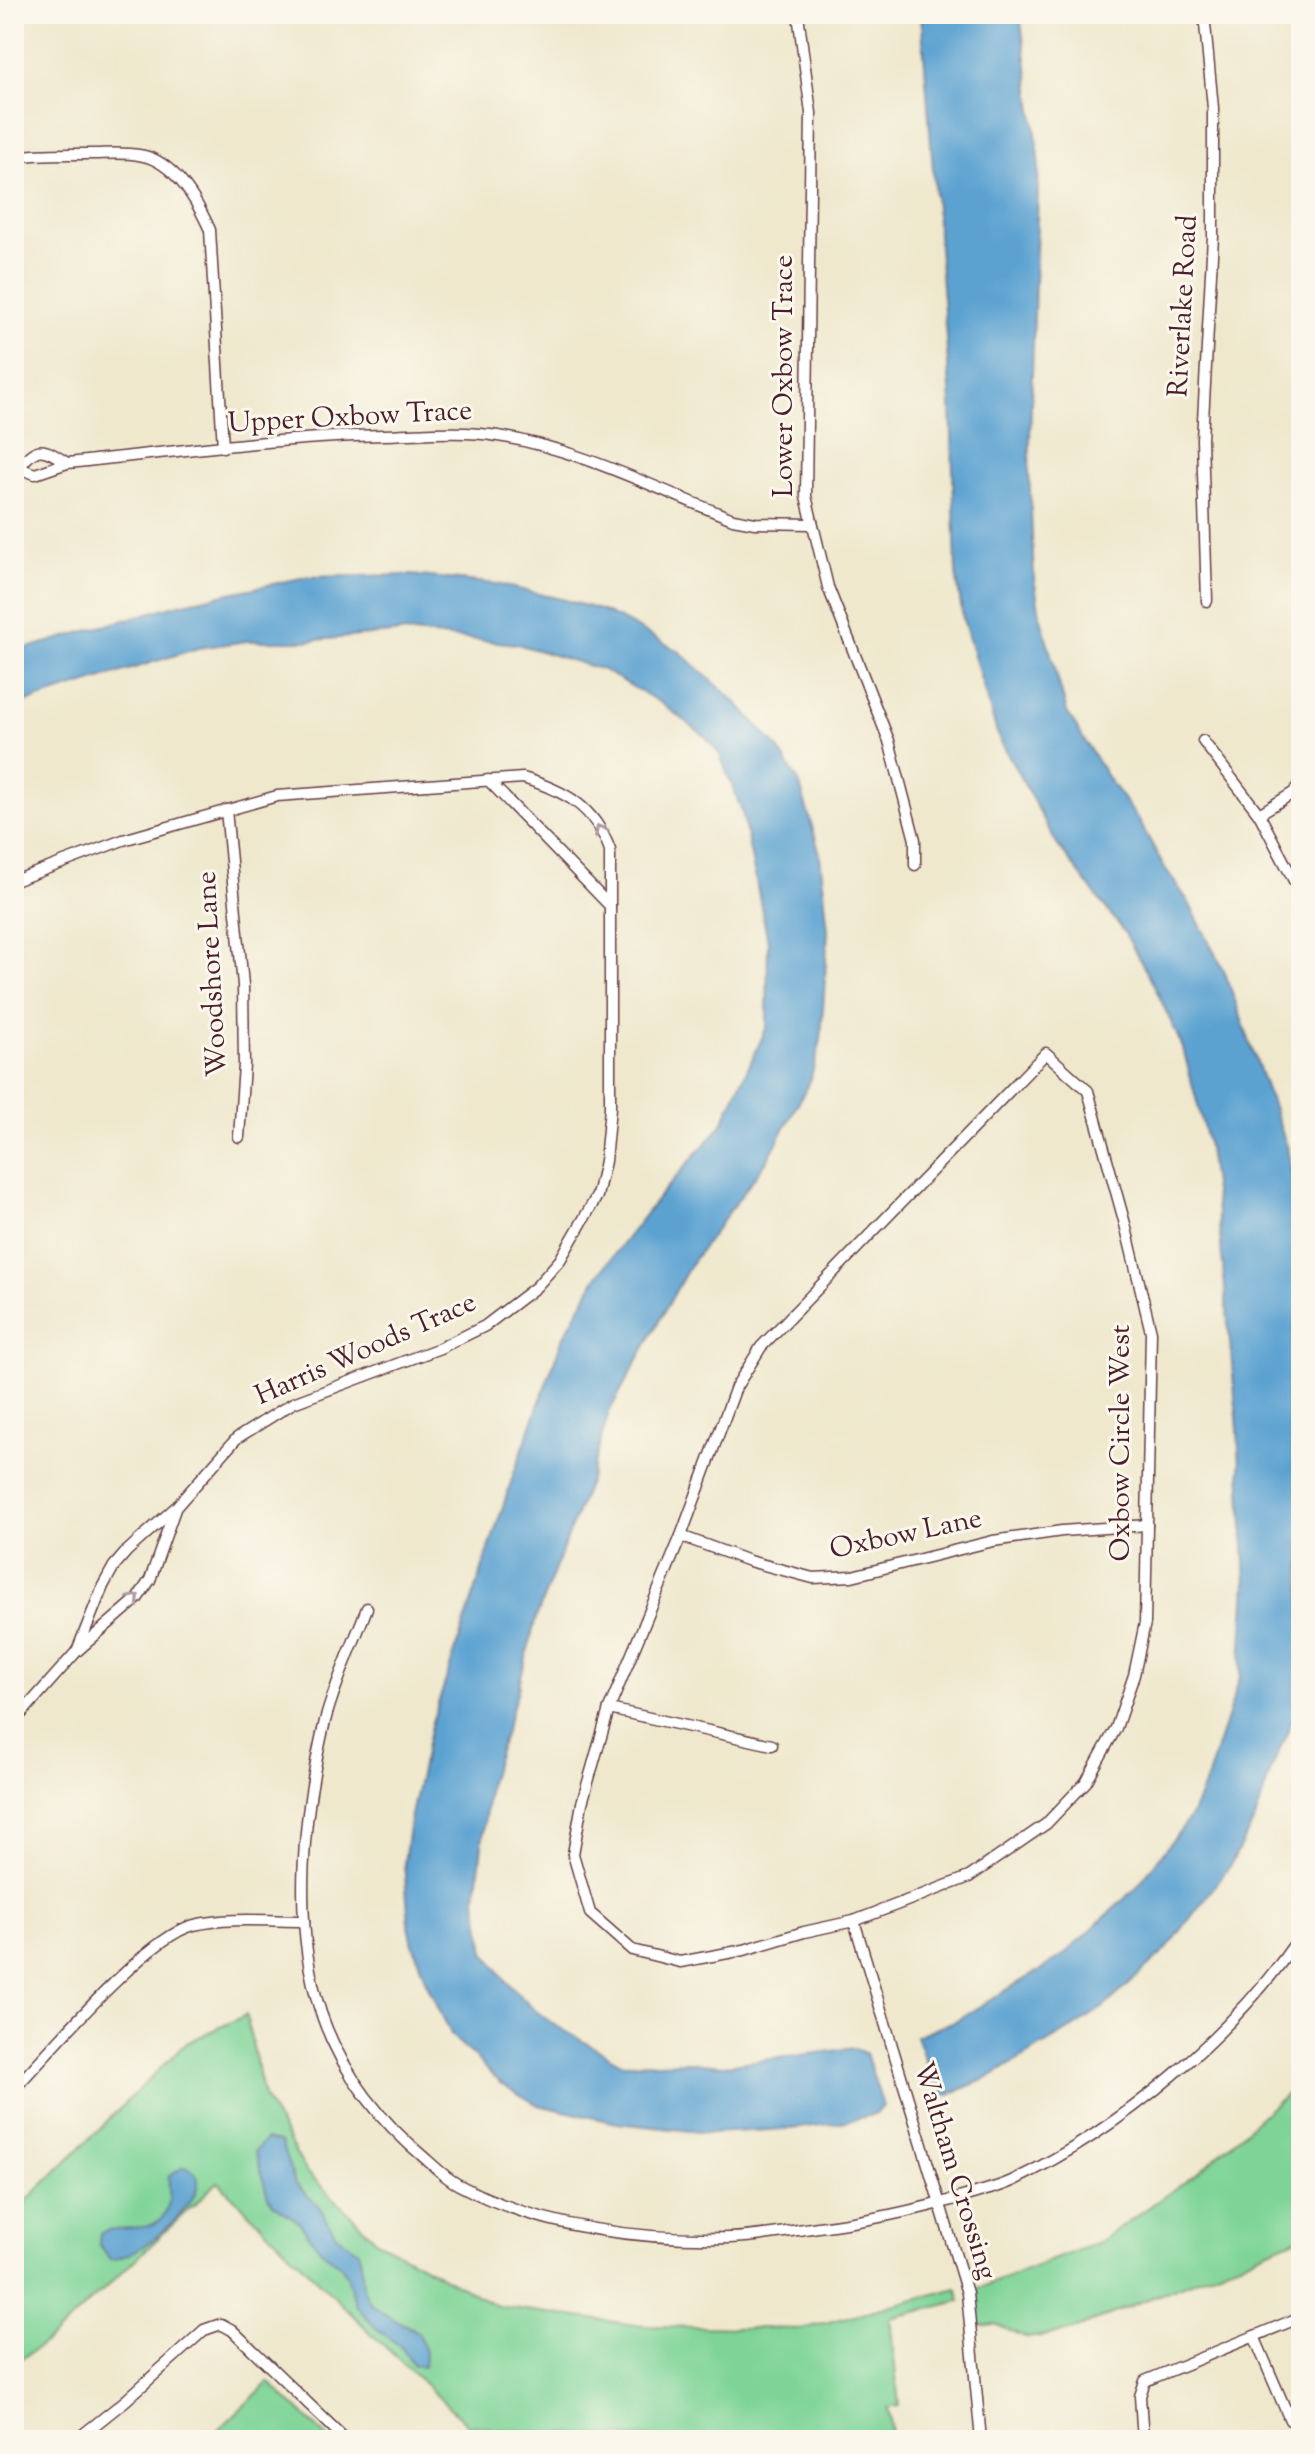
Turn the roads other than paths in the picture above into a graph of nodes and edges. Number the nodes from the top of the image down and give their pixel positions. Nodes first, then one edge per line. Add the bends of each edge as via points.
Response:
1 (798, 14) edge
2 (1204, 14) edge
3 (14, 157) edge
4 (223, 447) junction
5 (67, 463) junction
6 (16, 468) edge
7 (811, 524) junction
8 (1207, 601) dead end
9 (1203, 741) dead end
10 (488, 780) junction
11 (1301, 783) edge
12 (226, 810) junction
13 (1259, 814) junction
14 (915, 865) dead end
15 (14, 881) edge
16 (1301, 894) edge
17 (610, 906) junction
18 (239, 1137) dead end
19 (176, 1507) junction
20 (1147, 1525) junction
21 (681, 1536) junction
22 (367, 1608) dead end
23 (77, 1651) junction
24 (609, 1709) junction
25 (14, 1722) edge
26 (772, 1745) dead end
27 (304, 1921) junction
28 (854, 1921) junction
29 (1301, 1935) edge
30 (14, 2089) edge
31 (938, 2204) junction
32 (1301, 2317) edge
33 (1254, 2336) junction
34 (1301, 2414) edge
35 (76, 2440) edge
36 (346, 2440) edge
37 (981, 2440) edge
38 (1143, 2440) edge

1 - 7 street, Lower Oxbow Trace via 811,113 805,454
2 - 8 street, Riverlake Road via 1213,108 1213,236 1202,439
3 - 4 street via 142,155 188,190 210,230
4 - 5 street, Upper Oxbow Trace
4 - 7 street, Upper Oxbow Trace via 331,437 496,436 588,459 733,519
5 - 6 street, Upper Oxbow Trace via 35,474
5 - 6 street, Upper Oxbow Trace via 38,449
7 - 14 street, Lower Oxbow Trace via 828,587 889,741 915,840
9 - 13 street
10 - 12 street, Harris Woods Trace via 277,796
10 - 17 street
17 -> 10 street, Harris Woods Trace via 610,850 592,815 548,786 523,778
11 - 13 street
12 - 15 street, Harris Woods Trace via 123,840
12 - 18 street, Woodshore Lane via 243,985
13 - 16 street
17 - 19 street, Harris Woods Trace via 605,1161 597,1196 560,1260 536,1287 485,1326 293,1403 260,1422 217,1458
19 - 23 street, Harris Woods Trace via 114,1566
23 -> 19 street, Harris Woods Trace via 141,1594
20 - 21 street, Oxbow Lane via 993,1541 852,1576 813,1578
20 - 21 street, Oxbow Circle West via 1151,1332 1088,1091 1046,1053 761,1347 736,1387
20 - 28 street, Oxbow Circle West via 1145,1623 1134,1675 1116,1728 1086,1782 1046,1824 969,1877
21 - 24 street, Oxbow Circle West
22 - 27 street via 326,1719 310,1809
23 - 25 street, Harris Woods Trace
24 - 26 street
24 - 28 street, Oxbow Circle West via 573,1854 590,1913 621,1941 632,1950 680,1962
27 - 30 street via 223,1921 171,1935 123,1975
27 - 31 street via 310,1970 335,2047 395,2132 455,2183 544,2219 604,2231 732,2238 858,2222
28 - 31 street, Waltham Crossing
29 - 31 street via 1244,2009 1163,2084 1078,2145 1009,2183
31 - 37 street, Waltham Crossing via 967,2293
32 - 33 street
33 - 34 street via 1290,2420
33 - 38 street via 1145,2381 1140,2396
35 - 36 street via 204,2330 221,2324

